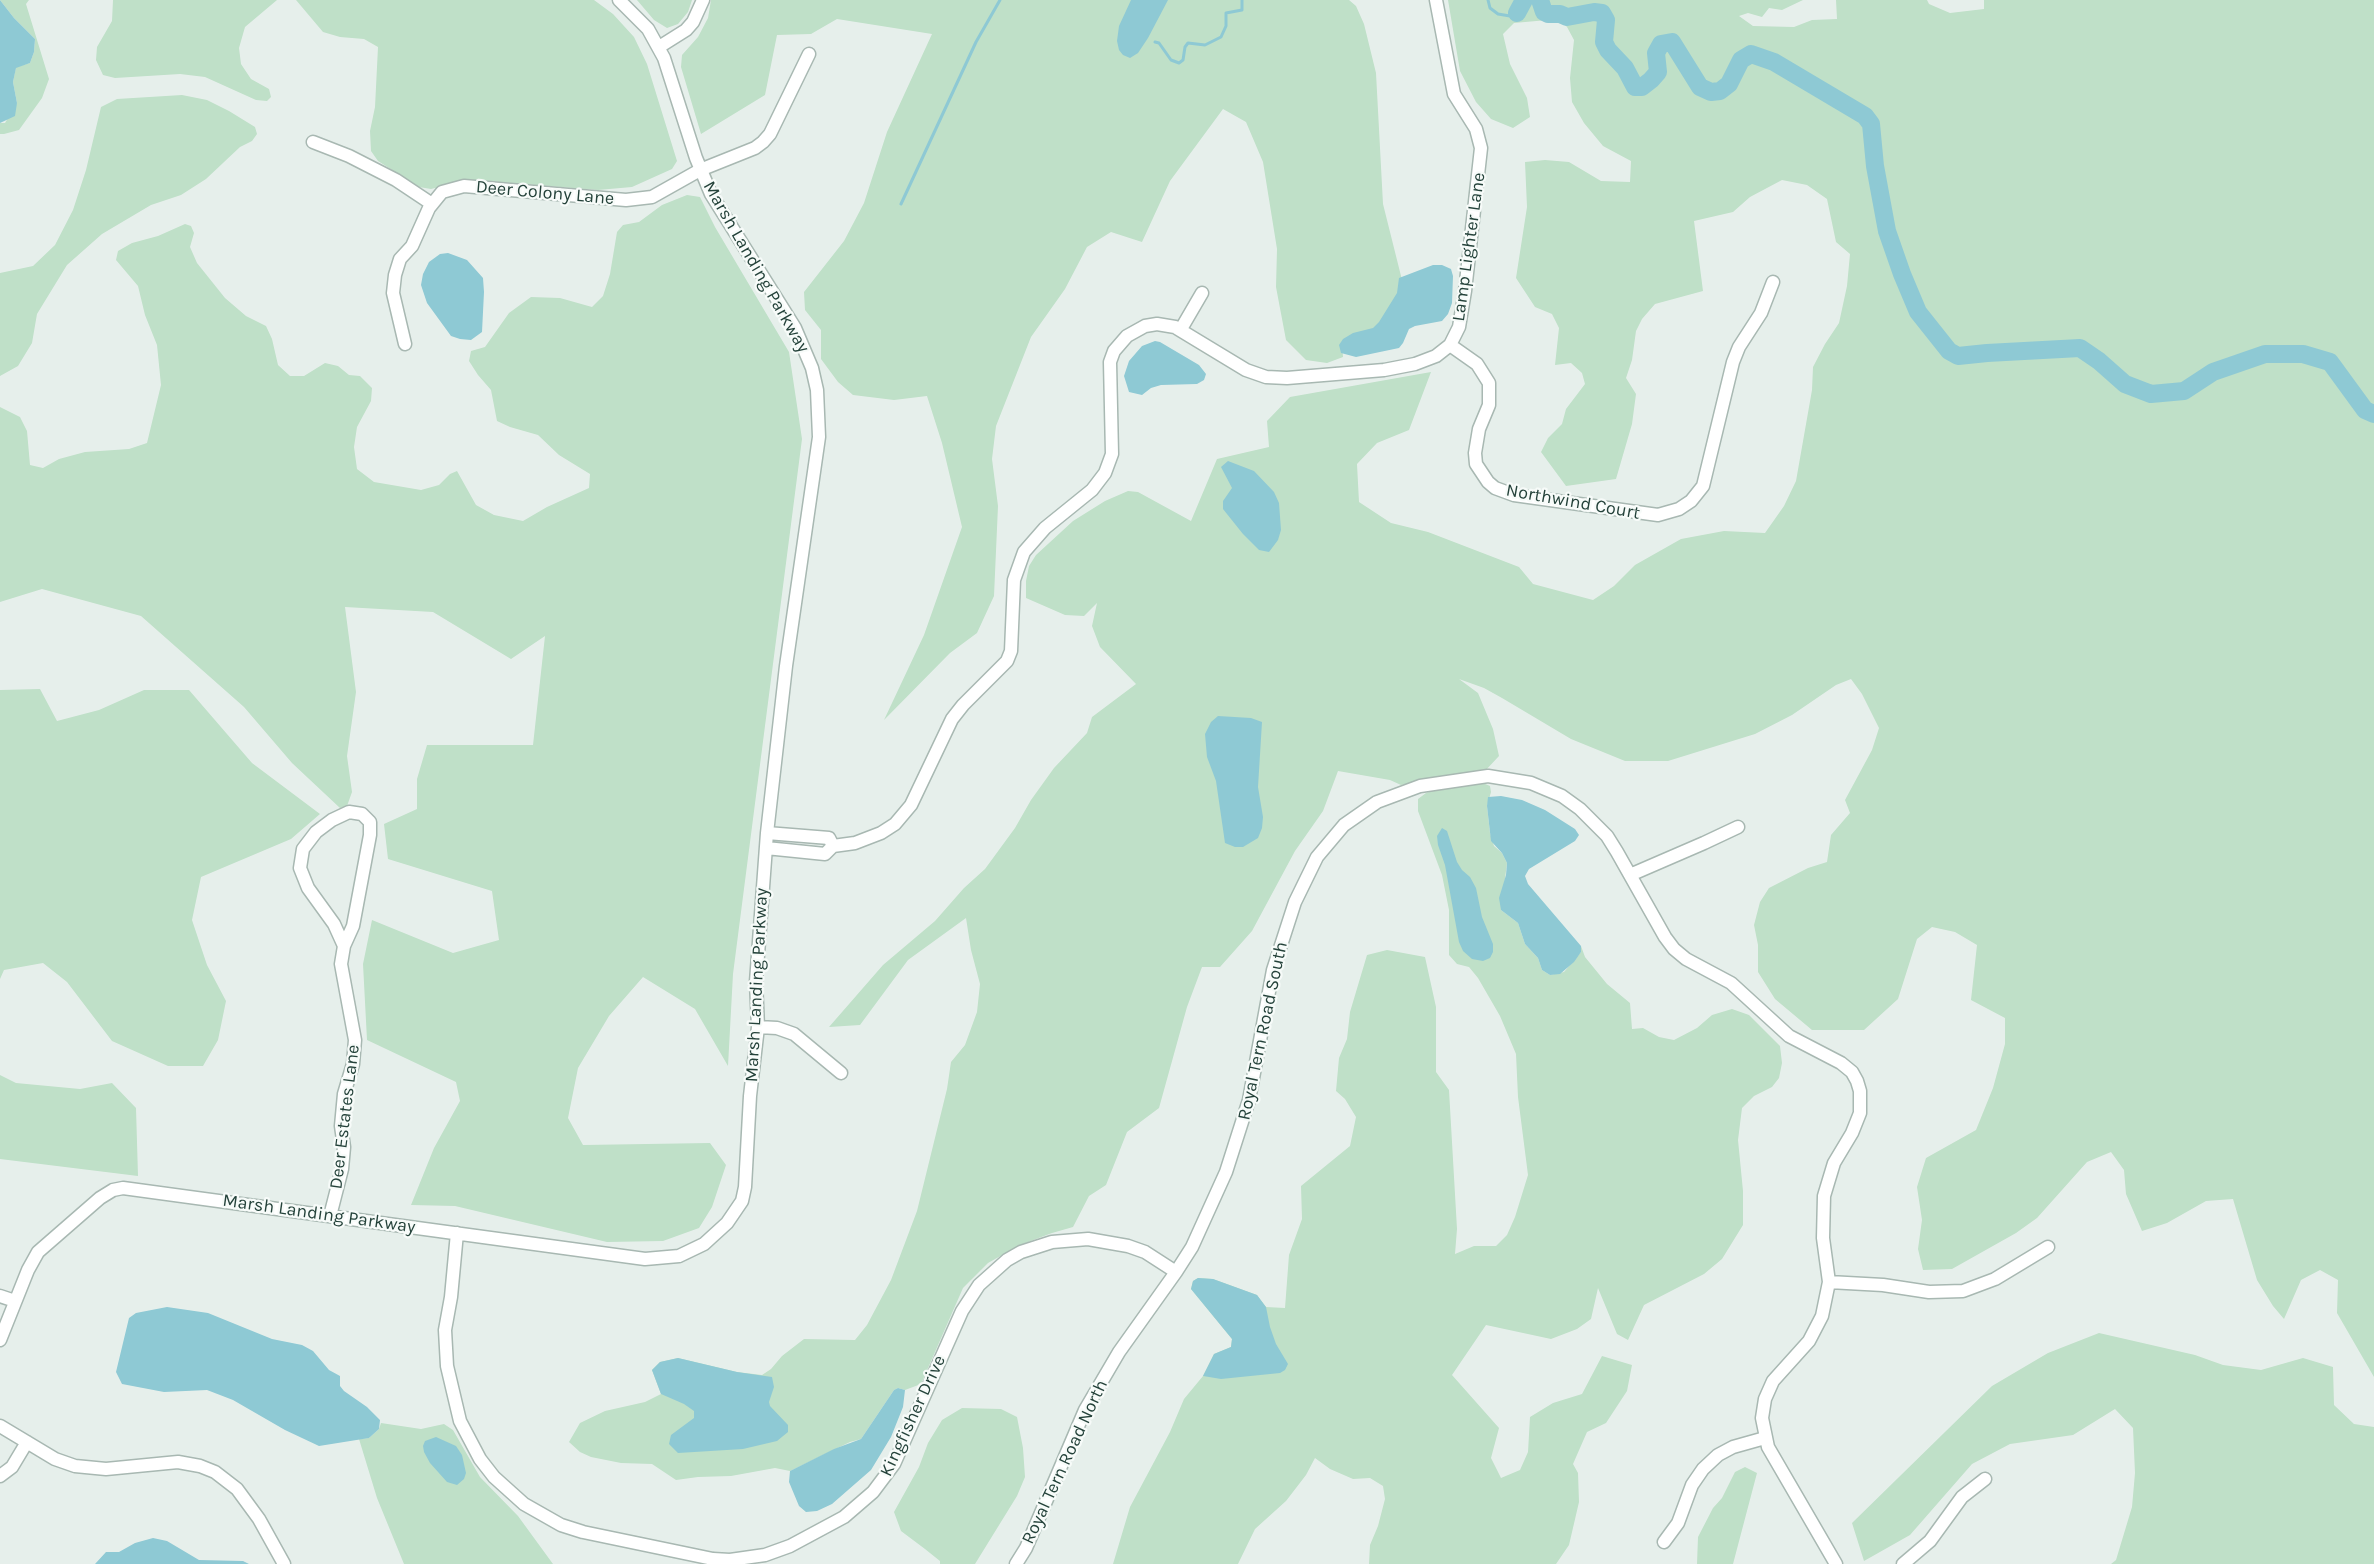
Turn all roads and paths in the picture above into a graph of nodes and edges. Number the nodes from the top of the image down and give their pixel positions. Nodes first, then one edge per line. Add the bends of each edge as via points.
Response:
1 (619, 0) edge
2 (704, 0) edge
3 (1436, 0) edge
4 (659, 47) junction
5 (809, 54) dead end
6 (313, 142) dead end
7 (700, 170) junction
8 (432, 204) junction
9 (1773, 282) dead end
10 (1202, 293) dead end
11 (1181, 329) junction
12 (405, 344) dead end
13 (1449, 345) junction
14 (1738, 826) dead end
15 (767, 833) junction
16 (804, 836) junction
17 (833, 846) junction
18 (766, 848) junction
19 (802, 852) junction
20 (1630, 875) junction
21 (344, 946) junction
22 (758, 1027) junction
23 (842, 1072) dead end
24 (330, 1216) junction
25 (457, 1233) junction
26 (2048, 1247) dead end
27 (1176, 1272) junction
28 (1829, 1282) junction
29 (0, 1296) edge
30 (15, 1301) junction
31 (0, 1340) edge
32 (0, 1426) edge
33 (1765, 1438) junction
34 (27, 1442) junction
35 (0, 1476) edge
36 (1985, 1479) dead end
37 (1664, 1542) dead end
38 (284, 1564) edge
39 (1016, 1564) edge
40 (1836, 1564) edge
41 (1903, 1564) edge

1 - 4 street, Marsh Landing Parkway via 641,21
2 - 4 street via 686,30
3 - 13 street, Lamp Lighter Lane via 1454,94 1476,129 1481,148 1465,291 1459,327
4 - 7 street, Marsh Landing Parkway
5 - 7 street, Deer Colony Lane via 763,142
6 - 8 street via 350,156
7 - 8 street, Deer Colony Lane via 652,197 626,200 464,186 442,192
7 - 15 street, Marsh Landing Parkway via 724,217 803,344 820,414
8 - 12 street via 412,246 400,259 395,276 393,293
9 - 13 street, Northwind Court via 1761,313 1733,362 1703,486 1679,509 1658,515 1514,495 1488,482 1476,464 1475,453 1489,405 1489,384 1477,364
10 - 11 street
11 - 13 street, Lamp Lighter Lane via 1246,370 1266,377 1384,370 1436,356
11 - 17 street, Lamp Lighter Lane via 1166,324 1145,326 1119,344 1109,374 1109,464 1092,490 1024,552 1014,580 1011,651 1007,661 952,719 920,791 904,815 868,840
14 - 20 street
15 - 16 street
15 - 18 street, Marsh Landing Parkway
16 - 17 street via 829,838
16 - 19 street
17 - 19 street, Lamp Lighter Lane via 825,854
18 - 19 street, Lamp Lighter Lane
18 - 22 street, Marsh Landing Parkway via 756,982
20 - 27 street, Royal Tern Road South via 1606,836 1580,809 1552,791 1520,780 1477,777 1420,786 1377,802 1344,825 1312,866 1287,924 1273,970 1240,1134 1210,1210
20 - 28 street, Royal Tern Road South via 1674,949 1731,983 1789,1036 1841,1063 1857,1082 1860,1113 1834,1163 1824,1196 1823,1238
21 - 21 street, Deer Estates Lane via 300,868 303,849 315,832 349,812 362,814 370,822 370,835 353,926
21 - 24 street, Deer Estates Lane via 341,964 356,1040 344,1094 342,1170
22 - 23 street via 794,1034
22 - 25 street, Marsh Landing Parkway via 744,1194 738,1210 704,1244 678,1256 645,1259
24 - 25 street, Marsh Landing Parkway
24 - 30 street, Marsh Landing Parkway via 136,1189 113,1190 38,1252
25 - 27 street, Kingfisher Drive via 445,1330 447,1366 460,1421 494,1477 524,1504 561,1525 730,1560 765,1555 790,1546 844,1517 873,1492 894,1464 962,1311 979,1285 1007,1260 1052,1242 1088,1239 1128,1246
26 - 28 street via 1995,1279 1963,1291 1929,1292
27 - 39 street, Royal Tern Road North via 1119,1352 1090,1401
28 - 33 street, Royal Tern Road South via 1822,1316 1813,1335 1768,1390 1762,1418
29 - 30 street
30 - 31 street, Marsh Landing Parkway
32 - 34 street
33 - 37 street via 1733,1447 1703,1469 1692,1485 1678,1523
33 - 40 street, Royal Tern Road South
34 - 35 street via 12,1467
34 - 38 street via 55,1459 86,1468 178,1462 215,1472 243,1497
36 - 41 street via 1962,1497 1930,1541

